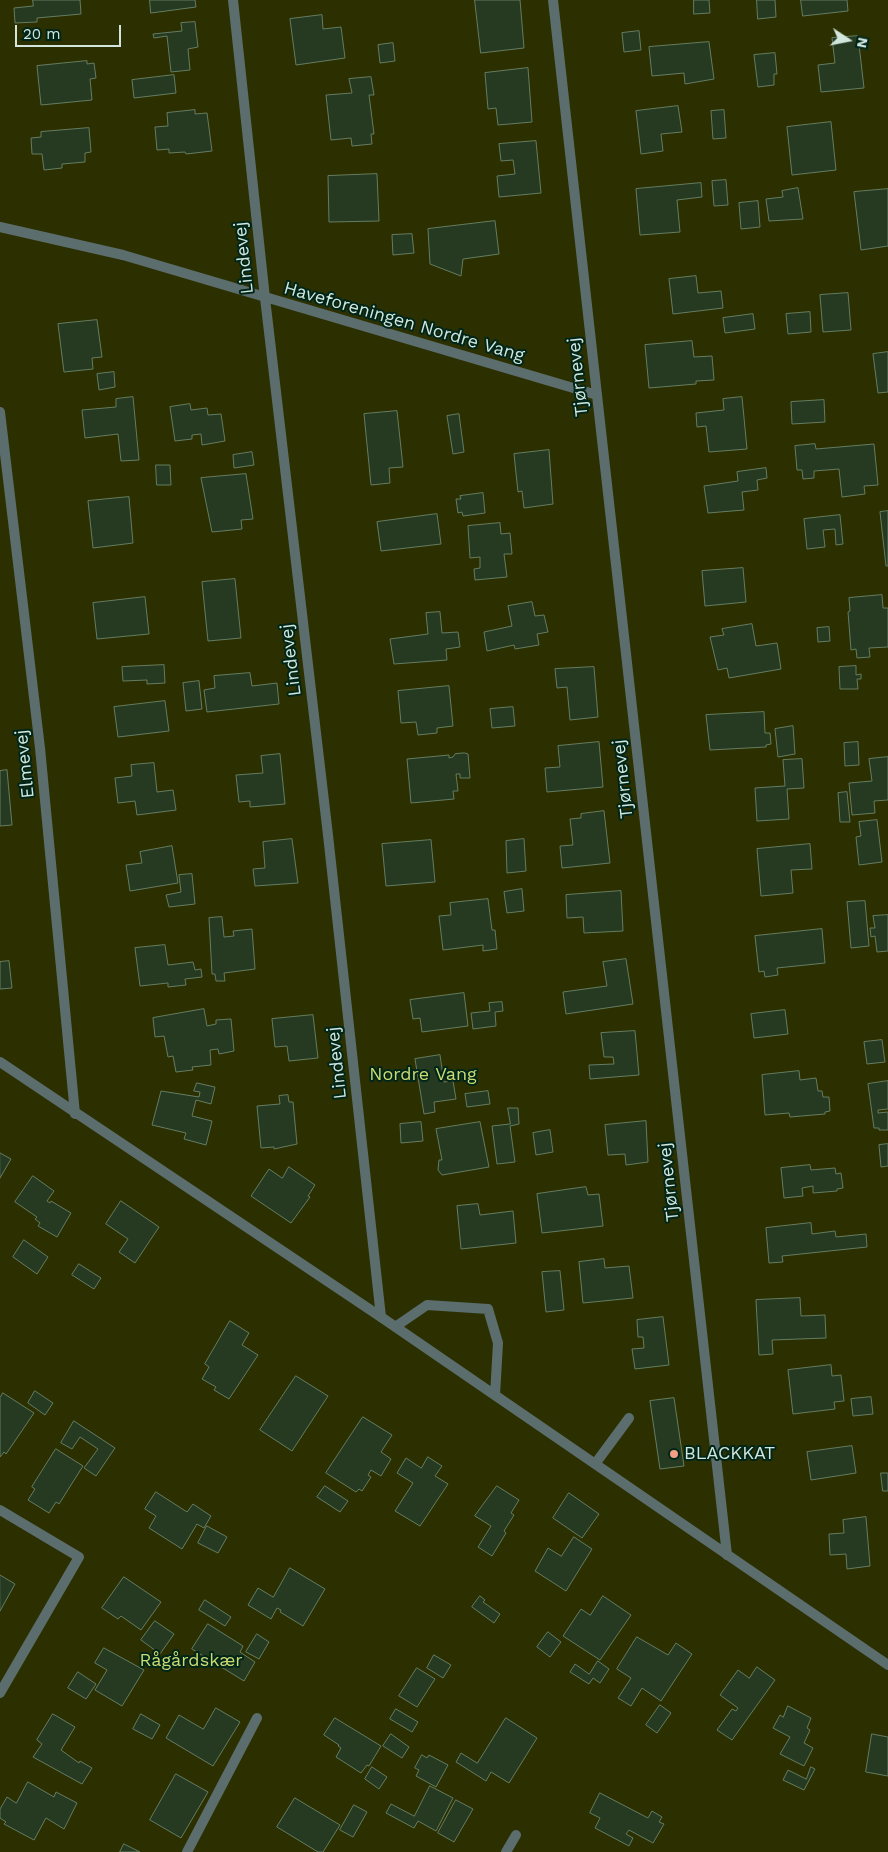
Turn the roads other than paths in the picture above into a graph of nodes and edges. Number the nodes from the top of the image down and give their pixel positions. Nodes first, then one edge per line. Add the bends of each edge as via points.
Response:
1 (233, 0) edge
2 (553, 0) edge
3 (0, 227) edge
4 (265, 298) junction
5 (597, 395) junction
6 (0, 412) edge
7 (0, 1062) edge
8 (76, 1114) junction
9 (381, 1317) junction
10 (395, 1326) junction
11 (495, 1396) junction
12 (629, 1418) dead end
13 (595, 1464) junction
14 (0, 1510) edge
15 (727, 1554) junction
16 (888, 1665) edge
17 (0, 1693) edge
18 (257, 1718) dead end
19 (516, 1835) dead end
20 (187, 1852) edge
21 (506, 1852) edge

1 - 4 street, Lindevej
2 - 5 street, Tjørnevej
3 - 4 street, Haveforeningen Nordre Vang via 123,255
4 - 5 street, Haveforeningen Nordre Vang
4 - 9 street, Lindevej
5 - 15 street, Tjørnevej
6 - 8 street, Elmevej via 40,748
7 - 8 street
8 - 9 street
9 - 10 street
10 - 11 street
10 - 11 street via 426,1305 488,1309 498,1343
11 - 13 street
12 - 13 street
13 - 15 street
14 - 17 street via 79,1557
15 - 16 street
18 - 20 street
19 - 21 street

